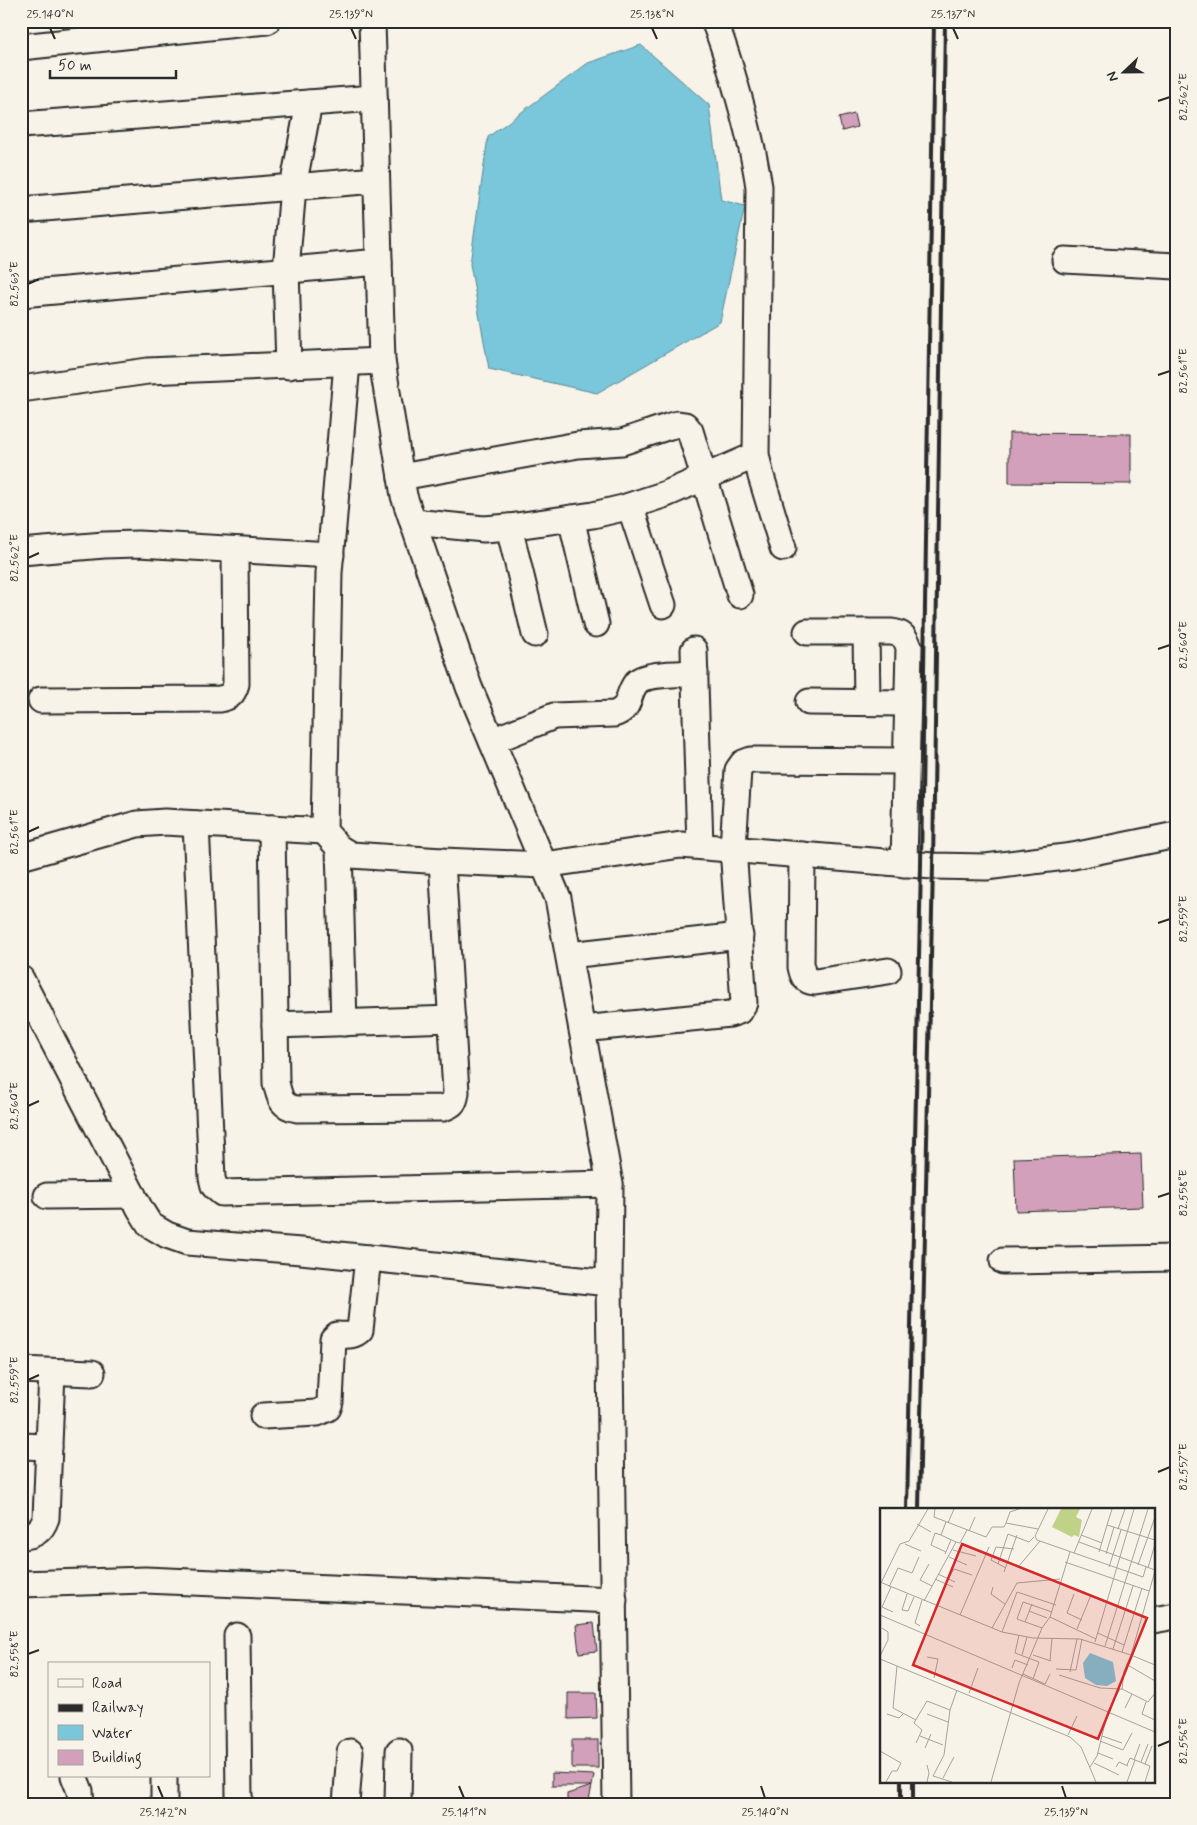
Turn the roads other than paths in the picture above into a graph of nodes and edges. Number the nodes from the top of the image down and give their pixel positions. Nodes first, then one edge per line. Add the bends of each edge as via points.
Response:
1 (267, 21) edge
2 (372, 21) edge
3 (714, 21) edge
4 (21, 47) edge
5 (374, 98) junction
6 (309, 103) junction
7 (21, 125) edge
8 (376, 180) junction
9 (293, 187) junction
10 (21, 210) edge
11 (1065, 260) dead end
12 (379, 262) junction
13 (1176, 266) edge
14 (286, 270) junction
15 (21, 294) edge
16 (382, 362) junction
17 (347, 363) junction
18 (289, 366) junction
19 (21, 390) edge
20 (756, 455) junction
21 (401, 477) junction
22 (704, 477) junction
23 (630, 506) junction
24 (571, 518) junction
25 (413, 522) junction
26 (509, 527) junction
27 (784, 548) dead end
28 (235, 550) junction
29 (21, 552) edge
30 (331, 555) junction
31 (740, 595) dead end
32 (662, 605) dead end
33 (596, 624) dead end
34 (807, 632) dead end
35 (866, 632) junction
36 (535, 634) dead end
37 (41, 700) dead end
38 (810, 702) dead end
39 (867, 702) junction
40 (907, 703) junction
41 (492, 742) junction
42 (906, 760) junction
43 (196, 824) junction
44 (272, 828) junction
45 (1176, 835) edge
46 (332, 839) junction
47 (700, 846) junction
48 (733, 848) junction
49 (802, 855) junction
50 (21, 857) edge
51 (442, 861) junction
52 (904, 864) junction
53 (544, 865) junction
54 (740, 936) junction
55 (569, 956) junction
56 (888, 971) dead end
57 (21, 979) edge
58 (452, 1019) junction
59 (344, 1023) junction
60 (275, 1025) junction
61 (582, 1029) junction
62 (610, 1184) junction
63 (133, 1195) junction
64 (47, 1196) dead end
65 (368, 1258) junction
66 (1176, 1258) edge
67 (1003, 1261) dead end
68 (609, 1283) junction
69 (21, 1370) edge
70 (52, 1372) junction
71 (92, 1373) dead end
72 (263, 1416) dead end
73 (21, 1446) edge
74 (49, 1447) junction
75 (21, 1536) edge
76 (21, 1584) edge
77 (614, 1600) junction
78 (1176, 1616) edge
79 (1154, 1620) edge
80 (236, 1636) dead end
81 (399, 1750) dead end
82 (350, 1752) dead end
83 (75, 1778) edge
84 (164, 1778) edge
85 (81, 1804) edge
86 (164, 1804) edge
87 (241, 1804) edge
88 (346, 1804) edge
89 (398, 1804) edge
90 (616, 1804) edge

1 - 4 street
2 - 5 street
3 - 20 street via 748,130 759,187
5 - 6 street
5 - 8 street
6 - 7 street
6 - 9 street
8 - 9 street
8 - 12 street
9 - 10 street
9 - 14 street
11 - 13 street
12 - 14 street
12 - 16 street
14 - 15 street
14 - 18 street
16 - 17 street
16 - 21 street
17 - 18 street
17 - 30 street
18 - 19 street via 148,371
20 - 22 street
20 - 27 street
21 - 22 street via 578,445 622,442 678,424 685,425 690,431
21 - 25 street
22 - 23 street
22 - 31 street
23 - 24 street
23 - 32 street
24 - 26 street
24 - 33 street
25 - 26 street
25 - 41 street via 469,687
26 - 36 street
28 - 29 street via 138,544
28 - 30 street
28 - 37 street via 236,684 228,697
30 - 46 street via 328,573
34 - 35 street
35 - 39 street
35 - 40 street via 900,633 906,639 909,646
38 - 39 street
39 - 40 street
40 - 42 street
41 - 47 street via 554,716 621,712 636,683 695,661
41 - 53 street
42 - 48 street via 751,760 744,763 738,770
42 - 52 street
43 - 44 street
43 - 50 street via 137,824
43 - 62 street via 212,1178 214,1186 222,1194
44 - 46 street
44 - 60 street
45 - 52 street via 1073,856 986,867
46 - 51 street via 351,855
46 - 59 street
47 - 48 street
47 - 53 street via 681,845
48 - 49 street
48 - 54 street
49 - 52 street
49 - 56 street via 803,977 815,982
51 - 53 street
51 - 58 street
53 - 55 street via 558,898
54 - 55 street
54 - 61 street via 744,1003 739,1011
55 - 61 street
57 - 63 street
58 - 59 street
58 - 60 street via 456,1092 455,1101 443,1108 288,1107 280,1100 276,1083
59 - 60 street
61 - 62 street
62 - 68 street
63 - 64 street
63 - 65 street via 150,1225 187,1242
65 - 68 street
65 - 72 street via 360,1330 351,1336 337,1335 333,1339 328,1408 317,1413
66 - 67 street
68 - 77 street
69 - 70 street
70 - 71 street
70 - 74 street
73 - 74 street
74 - 75 street via 46,1518 36,1533
76 - 77 street via 155,1580
77 - 90 street
78 - 79 street
80 - 87 street
81 - 89 street
82 - 88 street
83 - 85 street
84 - 86 street

